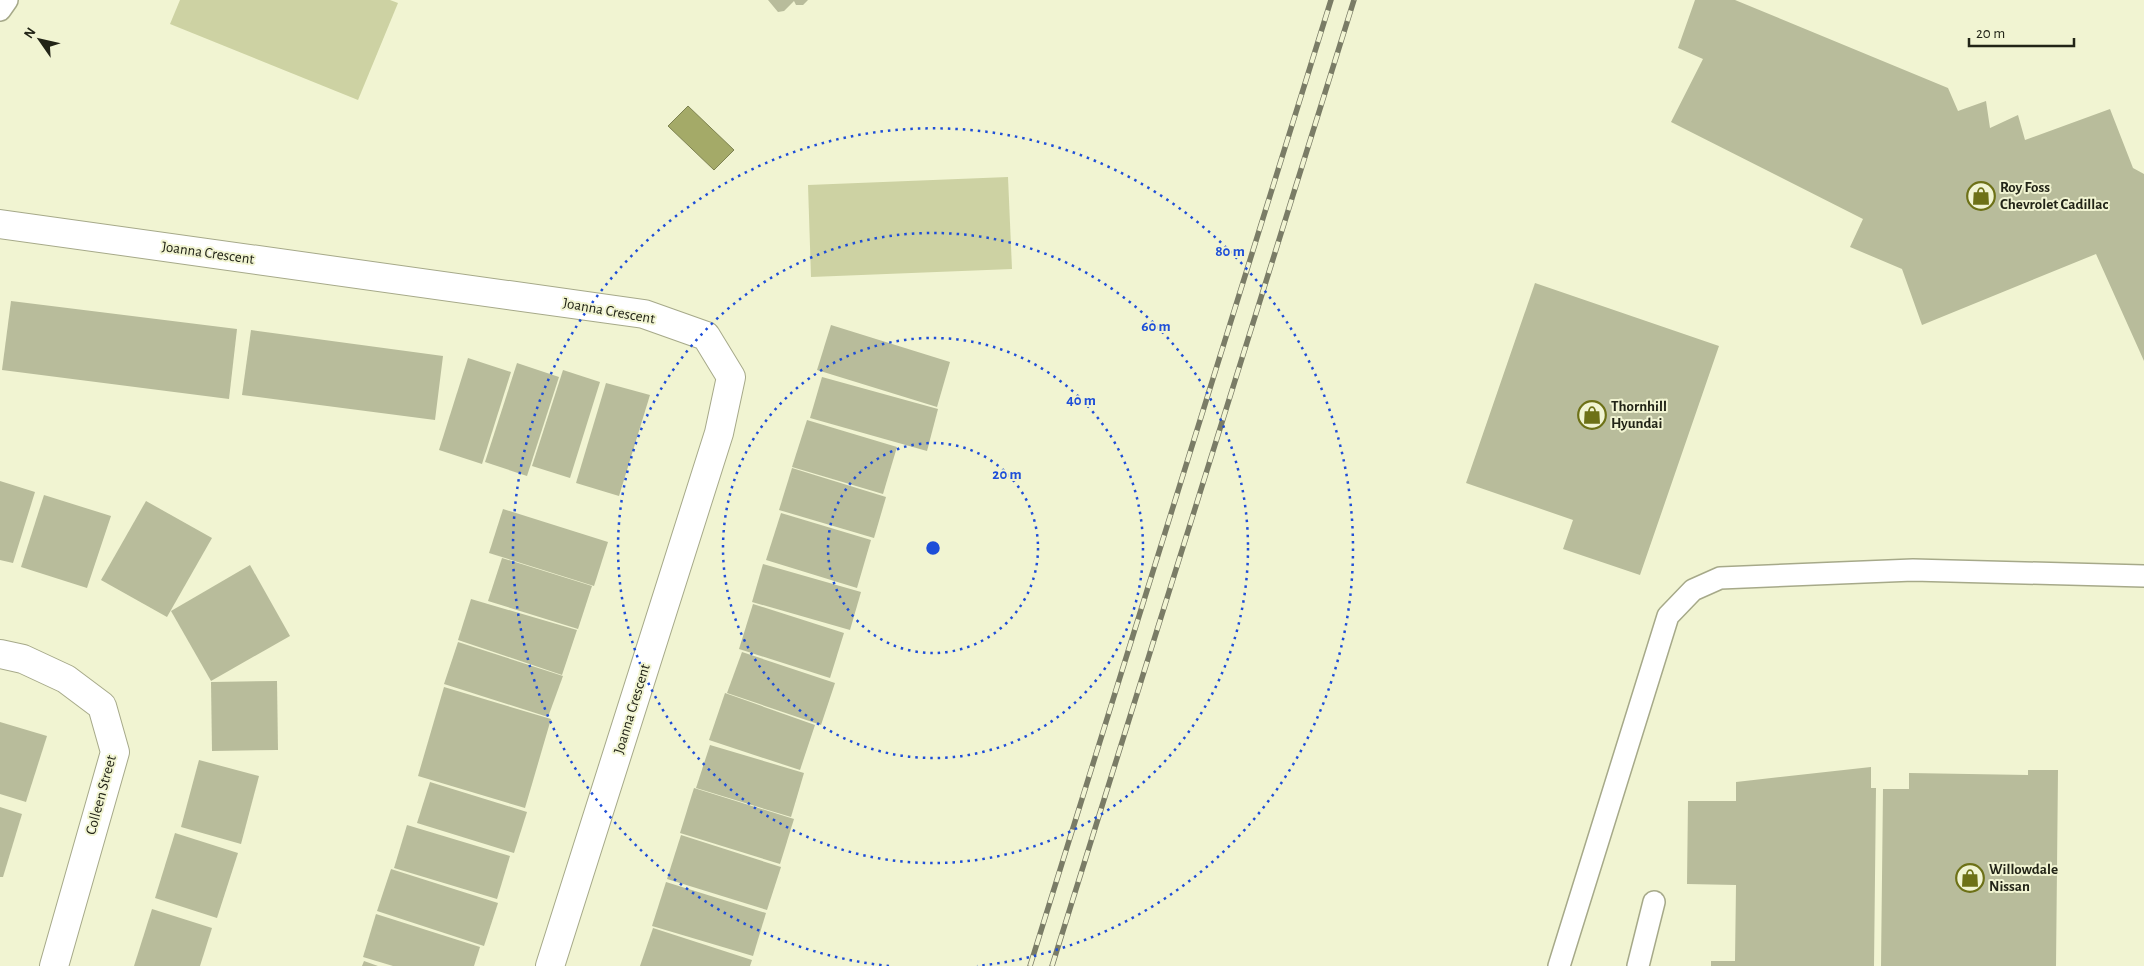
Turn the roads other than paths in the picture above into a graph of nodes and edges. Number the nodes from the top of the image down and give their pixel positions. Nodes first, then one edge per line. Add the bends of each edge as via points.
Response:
1 (7, 0) edge
2 (0, 10) edge
3 (0, 224) edge
4 (2144, 576) edge
5 (0, 654) edge
6 (1654, 902) dead end
7 (54, 966) edge
8 (550, 966) edge
9 (1559, 966) edge
10 (1638, 966) edge

1 - 2 lane
3 - 8 street, Joanna Crescent via 644,314 706,336 731,377 718,433
4 - 9 lane via 1913,570 1720,578 1693,590 1668,616
5 - 7 street, Colleen Street via 23,659 66,679 102,706 115,752
6 - 10 lane

